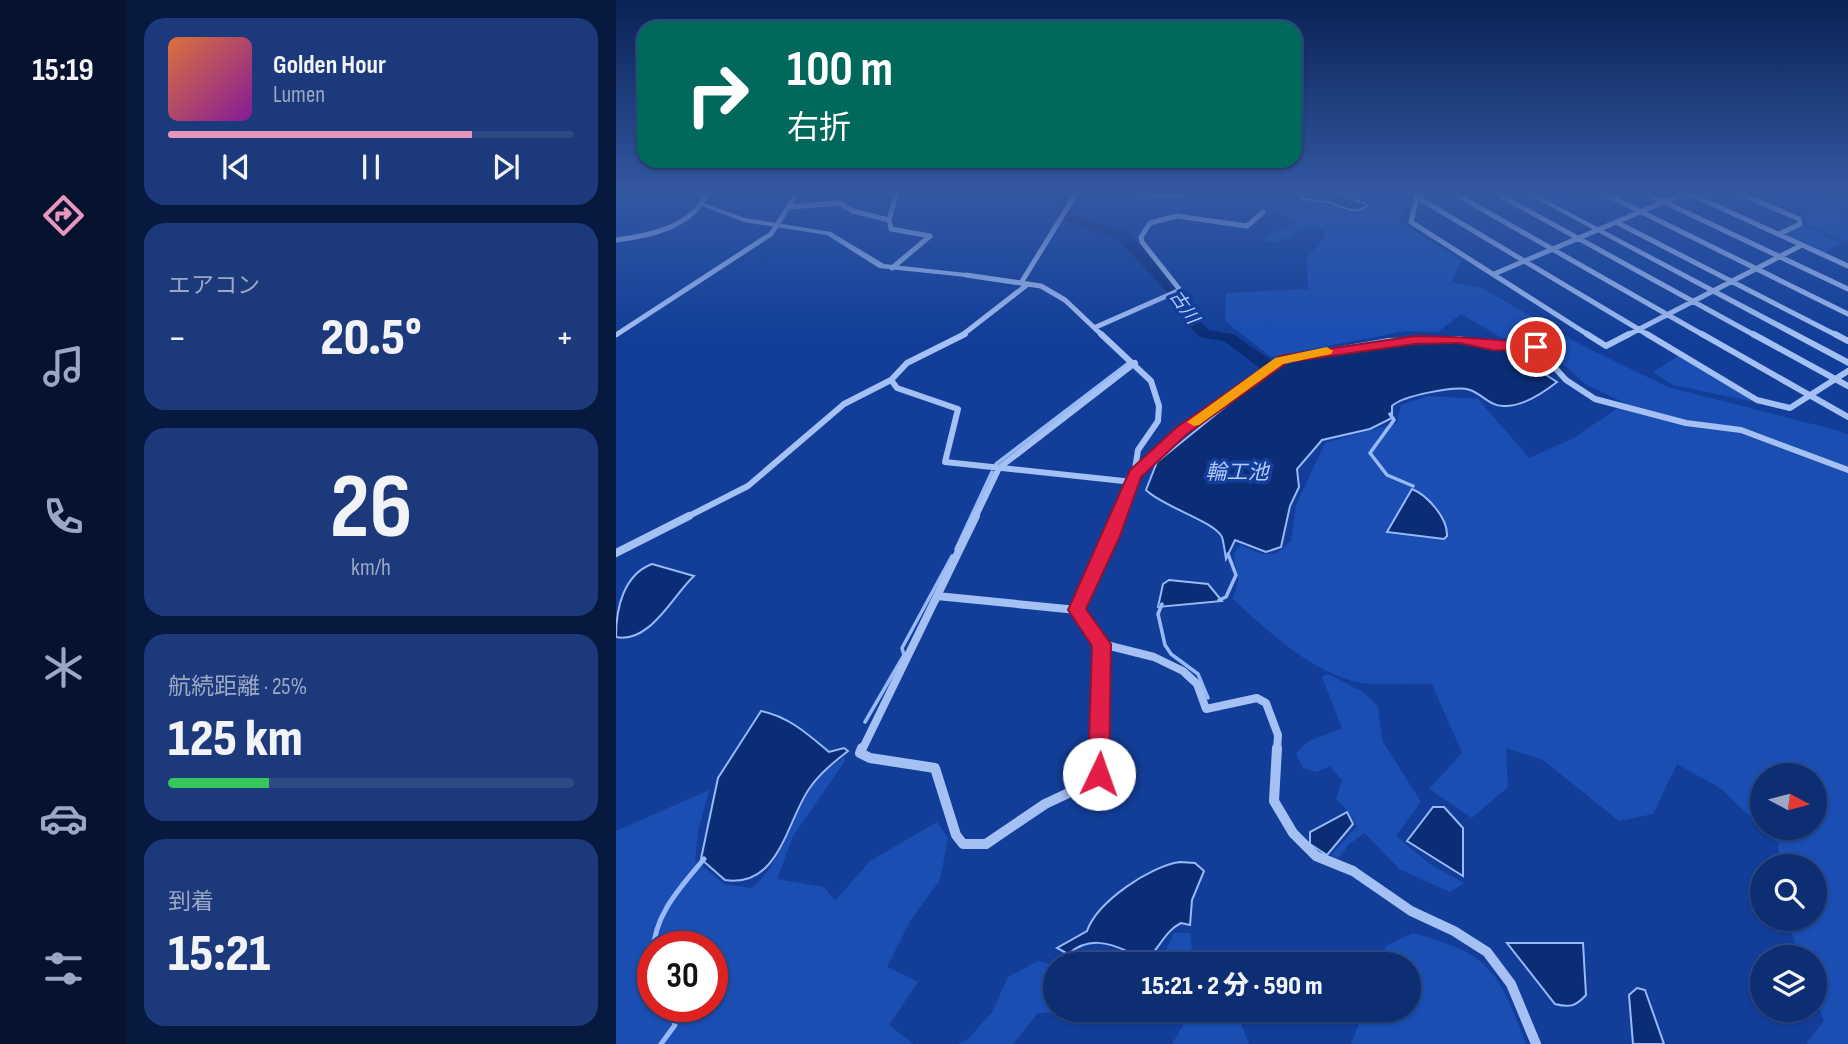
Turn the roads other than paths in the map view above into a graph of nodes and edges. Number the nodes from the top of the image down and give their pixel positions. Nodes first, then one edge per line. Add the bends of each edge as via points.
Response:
1 (761, 241) edge
2 (843, 241) edge
3 (924, 241) edge
4 (1049, 241) edge
5 (1142, 241) edge
6 (1441, 241) edge
7 (1491, 241) edge
8 (1537, 241) edge
9 (1572, 241) edge
10 (1583, 241) edge
11 (1618, 241) edge
12 (1652, 241) edge
13 (1699, 241) edge
14 (1745, 241) edge
15 (1793, 241) edge
16 (1802, 245) junction
17 (1552, 249) junction
18 (1779, 257) junction
19 (1848, 259) edge
20 (1524, 261) junction
21 (1841, 263) junction
22 (1848, 266) edge
23 (892, 268) junction
24 (1756, 269) junction
25 (1494, 274) junction
26 (966, 275) joint
27 (1731, 281) junction
28 (1024, 283) junction
29 (1848, 289) edge
30 (1712, 291) junction
31 (1693, 301) junction
32 (1667, 314) junction
33 (1848, 314) edge
34 (1096, 327) junction
35 (1638, 329) junction
36 (616, 335) edge
37 (1848, 341) edge
38 (1135, 363) junction
39 (1848, 363) edge
40 (1848, 371) edge
41 (1836, 379) junction
42 (891, 380) junction
43 (1848, 386) edge
44 (1809, 396) junction
45 (1848, 417) edge
46 (999, 468) junction
47 (1848, 470) edge
48 (1134, 478) junction
49 (616, 553) edge
50 (937, 596) junction
51 (1077, 610) junction
52 (1101, 644) junction
53 (1536, 1044) edge

1 - 36 street
2 - 23 street
3 - 23 street
4 - 28 street
5 - 34 street via 1180,290
6 - 25 street
7 - 20 street
8 - 17 street
9 - 17 street
10 - 31 street
11 - 30 street
12 - 27 street
13 - 24 street
14 - 18 street
15 - 16 street
16 - 18 street
16 - 21 street
17 - 20 street
17 - 32 street
18 - 24 street
18 - 29 street
19 - 21 street
20 - 25 street
20 - 35 street
21 - 22 street
23 - 26 street
24 - 27 street
24 - 33 street
25 - 35 street via 1606,346
26 - 28 street
27 - 30 street
27 - 37 street
28 - 34 street via 1041,286 1065,300
28 - 42 street via 969,332 907,363
30 - 31 street
30 - 39 street
31 - 32 street
31 - 41 street
32 - 35 street
32 - 44 street
34 - 38 street
35 - 44 street via 1757,400 1790,408
38 - 46 street
38 - 48 street via 1151,381 1160,413 1138,450
40 - 41 street
41 - 43 street
41 - 44 street
42 - 46 street via 897,388 958,409 945,462
42 - 49 street via 844,404 748,486
44 - 45 street
46 - 48 street
46 - 50 street
47 - 48 street via 1741,430 1686,423 1595,399 1566,380 1536,347 1459,340 1389,341 1307,354 1269,367 1182,430
48 - 51 street
50 - 51 street
50 - 52 street via 860,753 935,768 963,844 986,844 1099,774
51 - 52 street
52 - 53 street via 1154,657 1183,671 1197,684 1206,709 1257,698 1266,703 1278,735 1274,801 1293,833 1316,856 1353,871 1411,911 1487,952 1511,984

